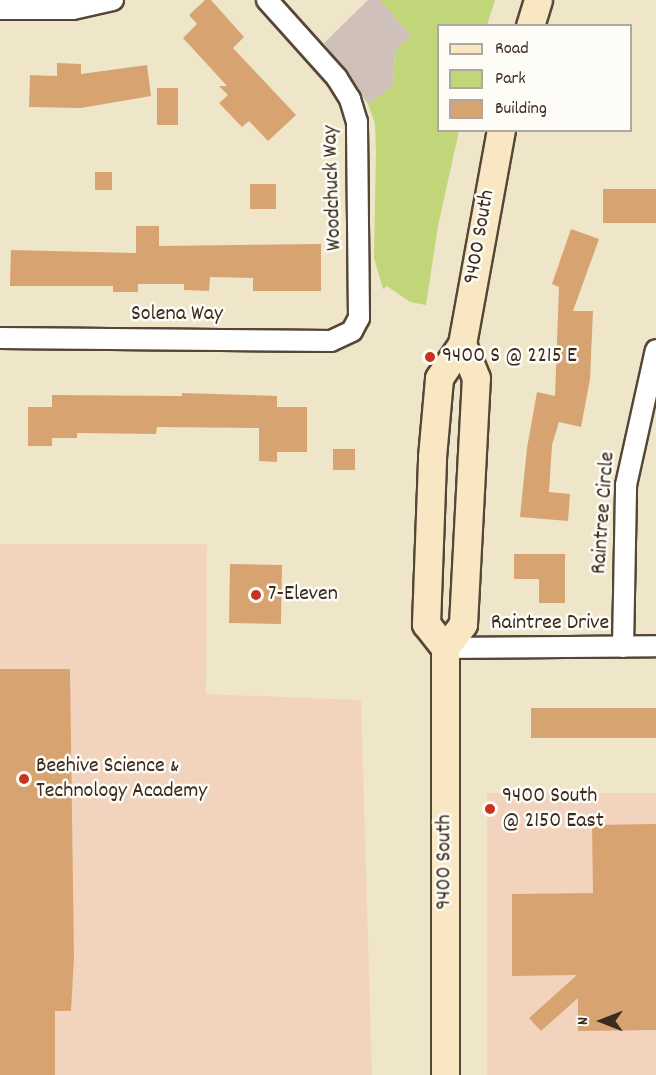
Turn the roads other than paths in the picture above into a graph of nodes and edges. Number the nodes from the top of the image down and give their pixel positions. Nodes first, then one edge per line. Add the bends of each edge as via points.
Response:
1 (113, 0) edge
2 (267, 0) edge
3 (538, 0) edge
4 (0, 9) edge
5 (531, 24) edge
6 (501, 132) edge
7 (351, 331) joint
8 (0, 338) edge
9 (462, 344) junction
10 (656, 350) edge
11 (656, 646) edge
12 (623, 647) junction
13 (445, 648) junction
14 (446, 1075) edge

1 - 4 street via 73,9
2 - 7 street, Woodchuck Way via 337,78 350,99 357,122 359,318
3 - 5 main road
6 - 9 main road, 9400 South
7 - 8 street, Solena Way via 331,340
9 - 13 main road via 476,378 463,624
9 - 13 main road, 9400 South via 439,378 432,457 426,624
10 - 12 street, Raintree Circle via 626,485
11 - 12 street, Raintree Drive
12 - 13 street, Raintree Drive
13 - 14 main road, 9400 South

